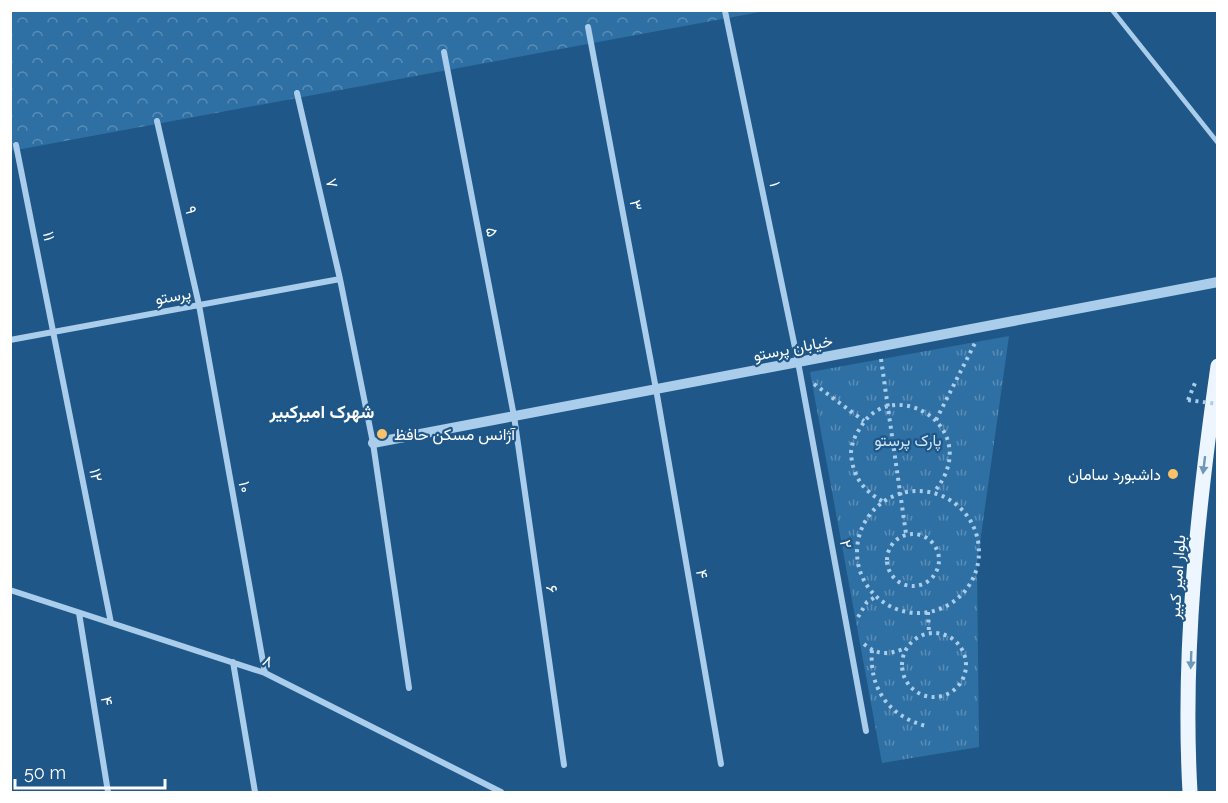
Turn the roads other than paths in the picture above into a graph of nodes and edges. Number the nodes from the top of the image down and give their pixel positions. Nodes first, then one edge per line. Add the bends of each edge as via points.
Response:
1 (1112, 10) edge
2 (725, 11) edge
3 (588, 27) dead end
4 (444, 52) dead end
5 (297, 93) dead end
6 (157, 121) dead end
7 (1218, 143) edge
8 (16, 145) dead end
9 (340, 279) junction
10 (1218, 282) edge
11 (199, 305) junction
12 (55, 332) junction
13 (10, 340) edge
14 (798, 362) junction
15 (1218, 366) edge
16 (656, 389) junction
17 (514, 416) junction
18 (373, 443) junction
19 (10, 590) edge
20 (79, 614) junction
21 (111, 623) junction
22 (233, 662) junction
23 (265, 673) junction
24 (409, 687) dead end
25 (866, 731) dead end
26 (721, 764) dead end
27 (564, 765) dead end
28 (108, 792) edge
29 (255, 792) edge
30 (501, 792) edge
31 (1190, 792) edge

1 - 7 lane
2 - 14 street, ۱
3 - 16 street, ۳
4 - 17 street, ۵
5 - 9 street, ۷
6 - 11 street, ۹
8 - 12 street, ۱۱
9 - 11 street, پرستو
9 - 18 street, ۷
10 - 14 street, خیابان پرستو
11 - 12 street, پرستو
11 - 23 street, ۱۰
12 - 13 street, پرستو
12 - 21 street, ۱۲
14 - 16 street, خیابان پرستو
14 - 25 street, ۲
15 -> 31 main road, بلوار امیر کبیر via 1203,475 1194,596
16 - 17 street, خیابان پرستو
16 - 26 street, ۴
17 - 18 street, خیابان پرستو
17 - 27 street, ۶
18 - 24 street
19 - 20 street, ۸
20 - 21 street, ۸
20 - 28 street, ۴
21 - 22 street, ۸
22 - 23 street, ۸
22 - 29 street
23 - 30 street, ۸

